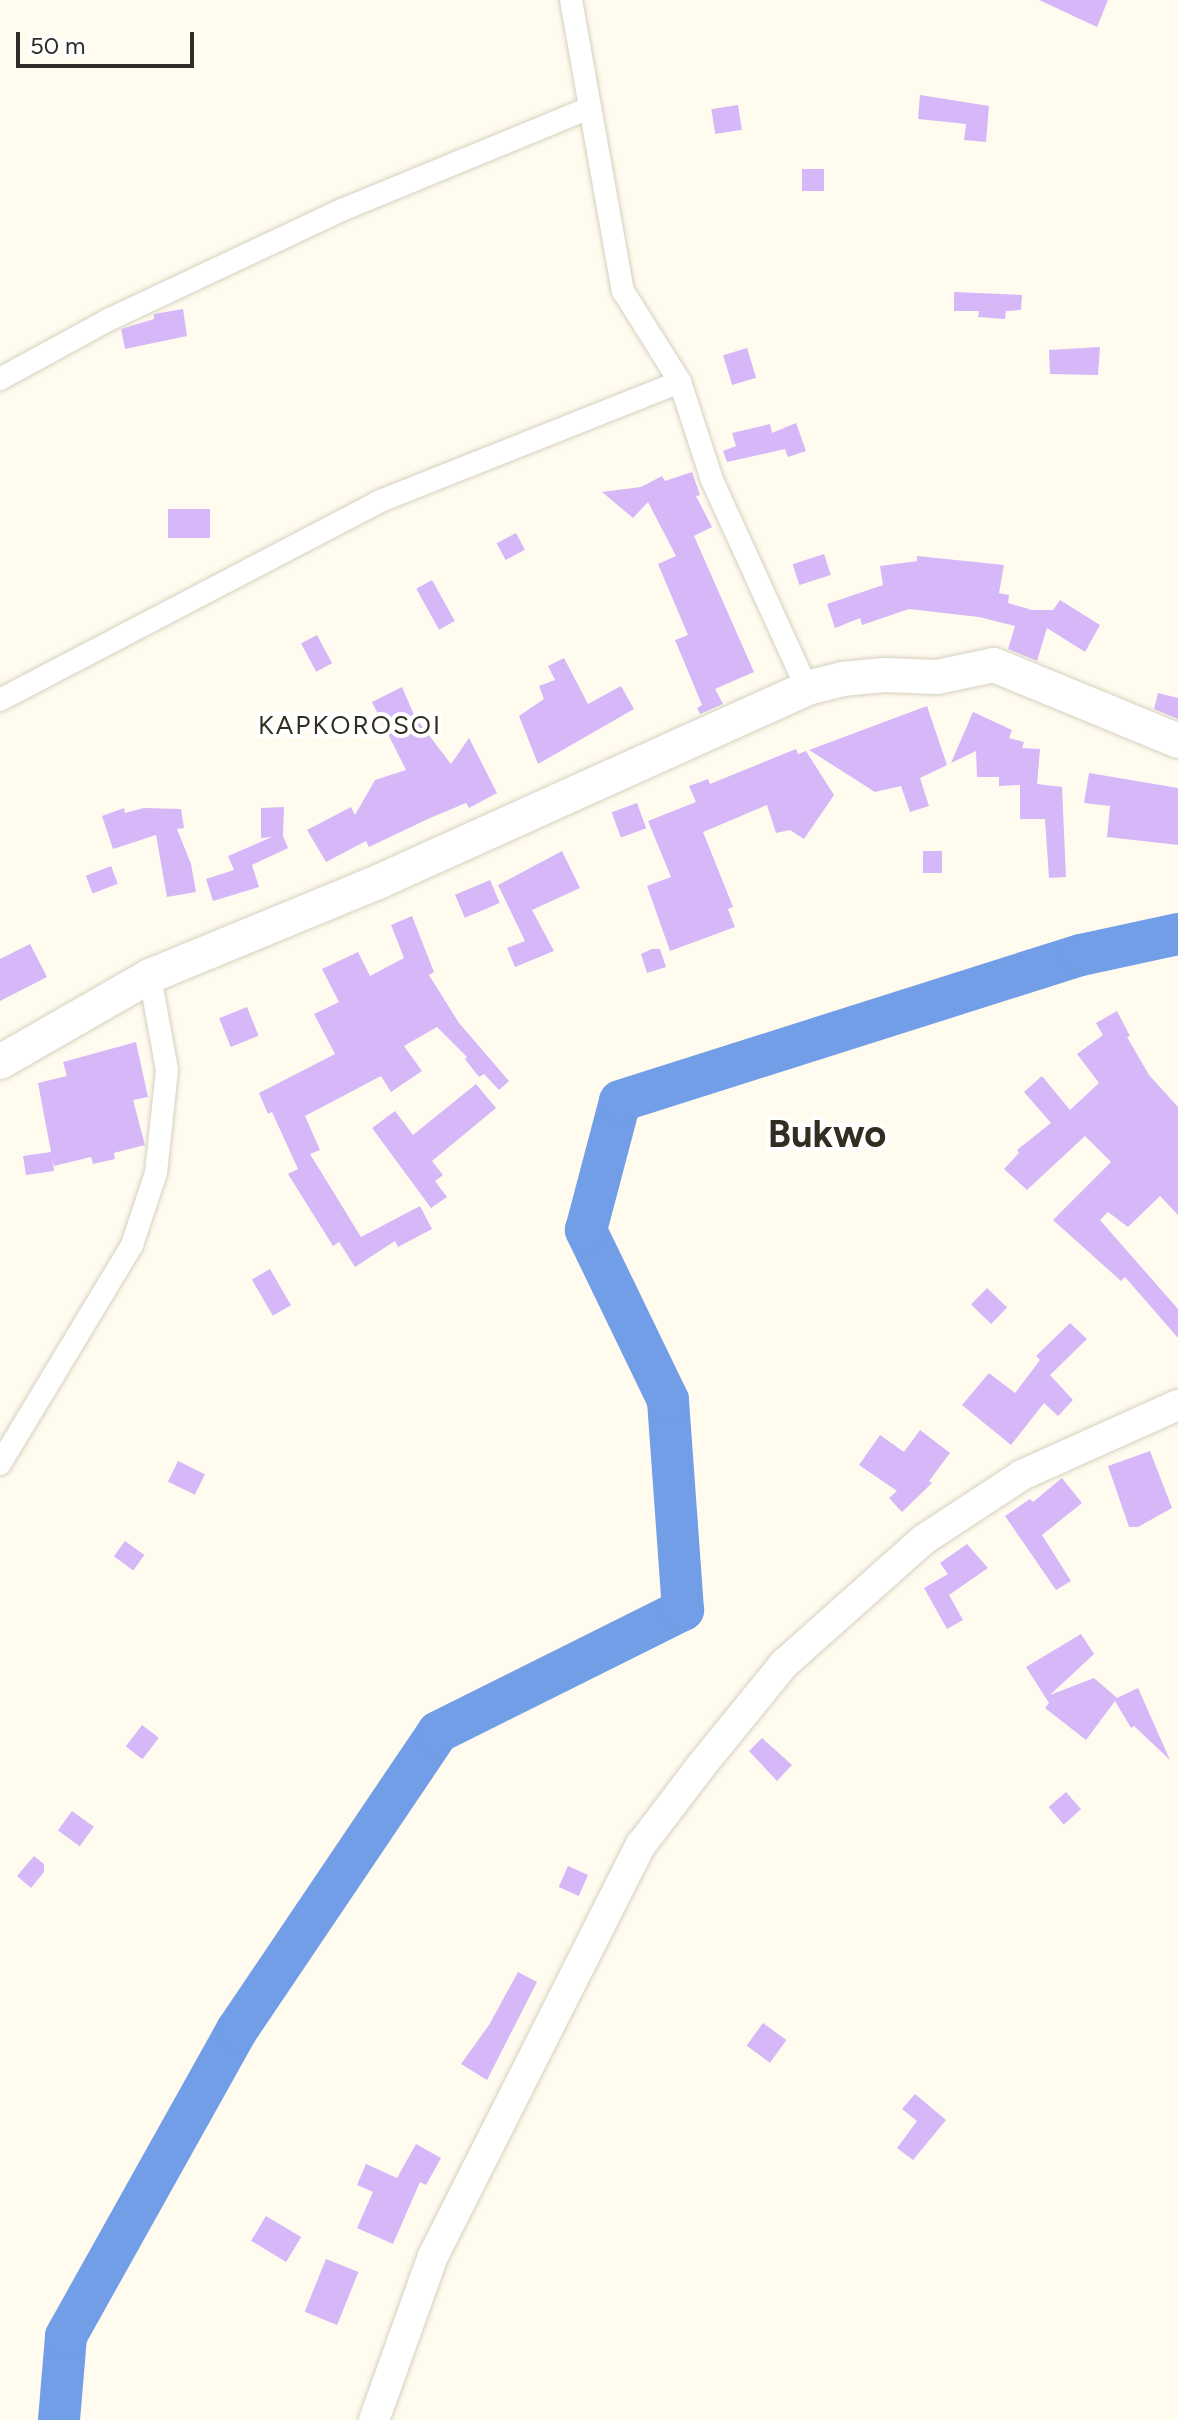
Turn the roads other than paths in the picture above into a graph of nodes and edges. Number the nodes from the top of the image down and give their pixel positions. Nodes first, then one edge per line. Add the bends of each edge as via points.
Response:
1 (571, 0) edge
2 (590, 108) junction
3 (0, 379) edge
4 (680, 382) junction
5 (807, 688) junction
6 (0, 700) edge
7 (1178, 741) edge
8 (150, 976) junction
9 (0, 1062) edge
10 (1178, 1405) edge
11 (24, 1420) junction
12 (0, 1428) edge
13 (0, 1464) edge
14 (374, 2420) edge

1 - 2 street
2 - 3 street via 342,210 108,320
2 - 4 street via 623,291
4 - 5 street via 712,480
4 - 6 street via 378,502
5 - 7 main road via 885,675 937,677 994,665
5 - 8 main road via 378,882
8 - 9 main road
8 - 11 street via 167,1070 156,1173 132,1245
10 - 14 main road via 1022,1475 923,1540 784,1664 701,1766 641,1845 433,2256
11 - 12 street
11 - 13 street

